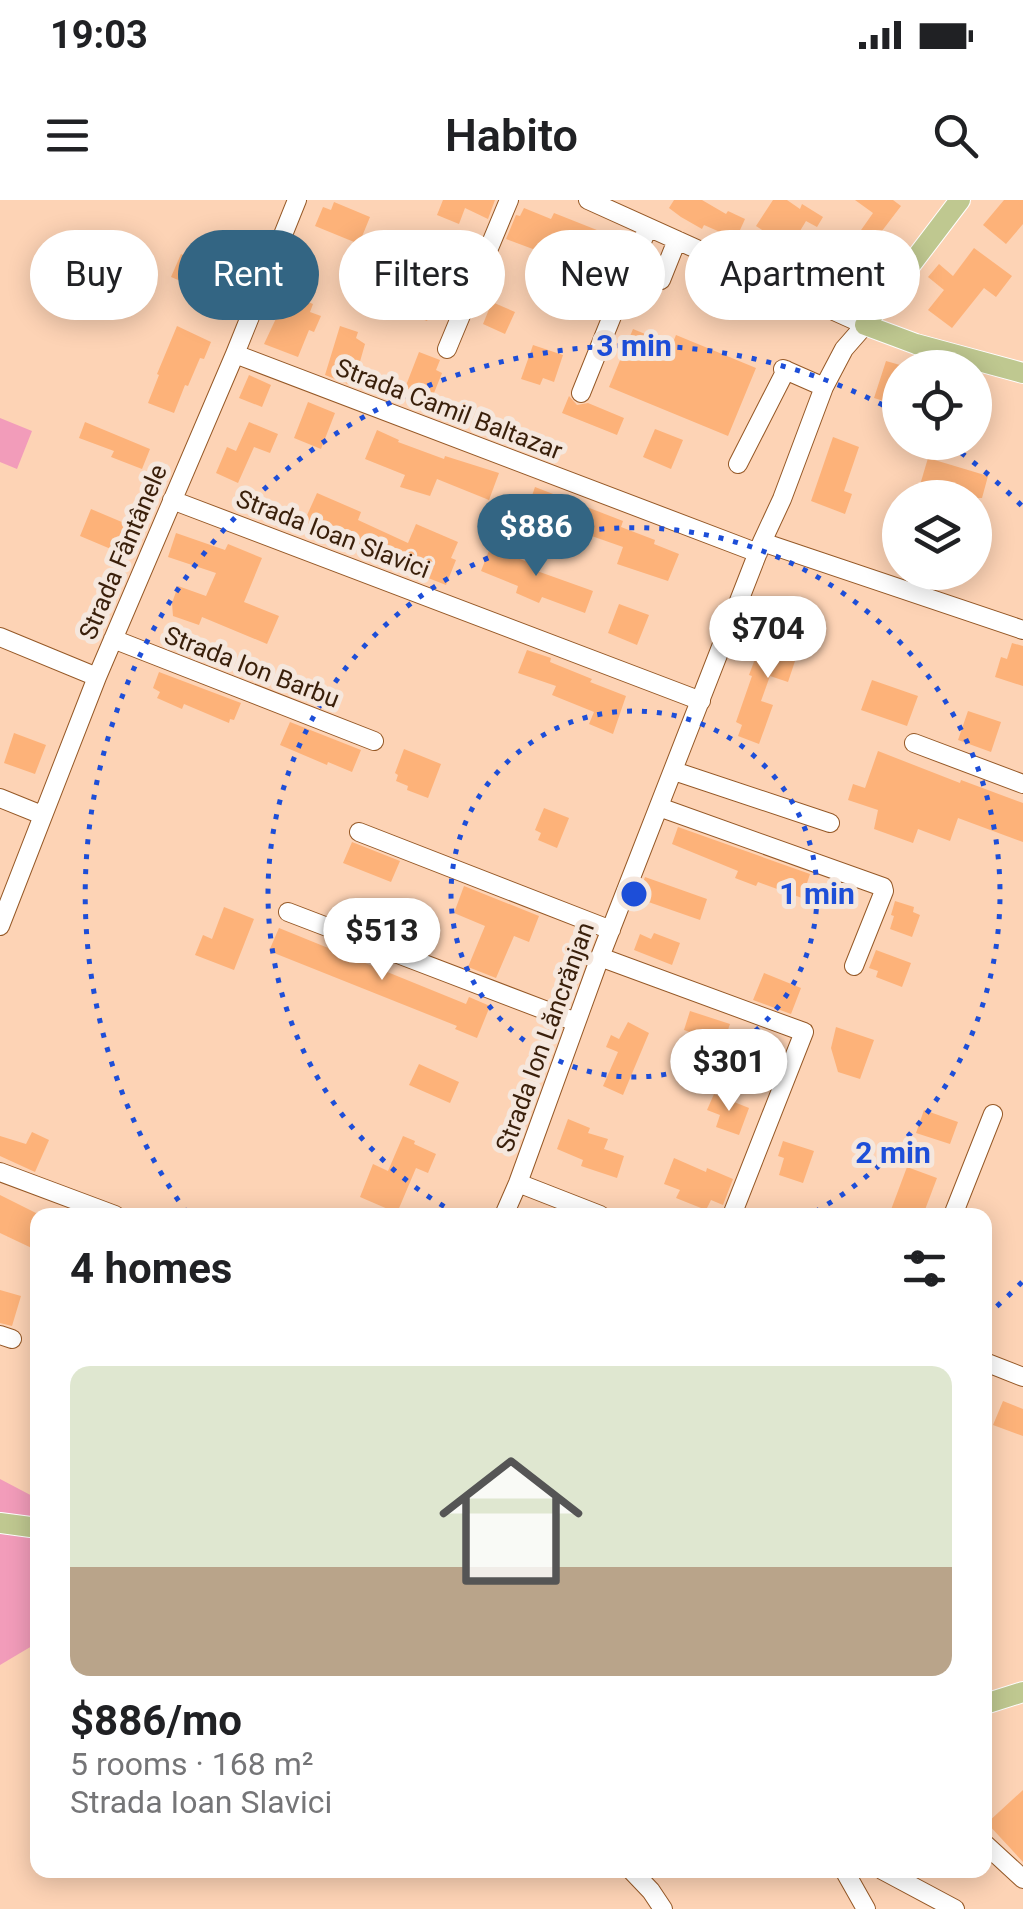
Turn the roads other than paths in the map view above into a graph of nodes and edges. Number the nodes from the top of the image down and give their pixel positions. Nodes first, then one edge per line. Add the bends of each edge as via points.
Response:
1 (297, 200) edge
2 (509, 200) edge
3 (588, 200) edge
4 (960, 200) edge
5 (648, 227) junction
6 (677, 240) junction
7 (665, 270) edge
8 (865, 325) junction
9 (447, 349) dead end
10 (235, 354) junction
11 (1023, 373) edge
12 (824, 387) junction
13 (581, 394) dead end
14 (738, 464) dead end
15 (172, 500) junction
16 (760, 548) junction
17 (1023, 630) edge
18 (0, 637) edge
19 (113, 639) junction
20 (97, 677) junction
21 (700, 701) junction
22 (374, 740) dead end
23 (914, 743) dead end
24 (674, 771) junction
25 (1023, 784) edge
26 (0, 798) edge
27 (659, 806) junction
28 (42, 816) junction
29 (830, 823) dead end
30 (358, 832) dead end
31 (288, 912) dead end
32 (0, 926) edge
33 (611, 930) junction
34 (600, 957) junction
35 (854, 966) dead end
36 (576, 1022) junction
37 (993, 1114) dead end
38 (0, 1172) edge
39 (518, 1183) junction
40 (96, 1208) edge
41 (507, 1208) edge
42 (582, 1208) edge
43 (735, 1208) edge
44 (955, 1208) edge
45 (992, 1365) edge
46 (1023, 1377) edge
47 (0, 1524) edge
48 (30, 1527) edge
49 (1023, 1692) edge
50 (992, 1702) edge
51 (992, 1850) edge
52 (639, 1878) edge
53 (849, 1878) edge
54 (897, 1878) edge
55 (1023, 1879) edge
56 (663, 1909) edge
57 (866, 1909) edge
58 (955, 1909) edge

1 - 10 street, Strada Fântânele
2 - 9 street
3 - 5 street
4 - 8 main road
5 - 6 street
5 - 13 street
6 - 7 street
6 - 8 street
8 - 11 main road
8 - 12 street, Strada Ion Lăncrănjan
10 - 15 street, Strada Fântânele
10 - 16 street, Strada Camil Baltazar
12 - 14 street via 784,370
12 - 16 street, Strada Ion Lăncrănjan
15 - 19 street, Strada Fântânele
15 - 21 street, Strada Ioan Slavici
16 - 17 street, Strada Camil Baltazar via 915,584
16 - 21 street, Strada Ion Lăncrănjan
18 - 20 street
19 - 20 street, Strada Fântânele
19 - 22 street, Strada Ion Barbu
20 - 28 street, Strada Fântânele
21 - 24 street, Strada Ion Lăncrănjan
23 - 25 street
24 - 27 street, Strada Ion Lăncrănjan
24 - 29 street
26 - 28 street
27 - 33 street, Strada Ion Lăncrănjan
27 - 35 street via 883,887
28 - 32 street, Strada Fântânele
30 - 33 street
31 - 36 street
33 - 34 street, Strada Ion Lăncrănjan
34 - 36 street, Strada Ion Lăncrănjan
34 - 43 street via 804,1032
36 - 39 street, Strada Ion Lăncrănjan
37 - 44 street
38 - 40 street
39 - 41 street, Strada Ion Lăncrănjan
39 - 42 street
45 - 46 street
47 - 48 main road
49 - 50 main road
51 - 55 street
52 - 56 street
53 - 57 street
54 - 58 street

